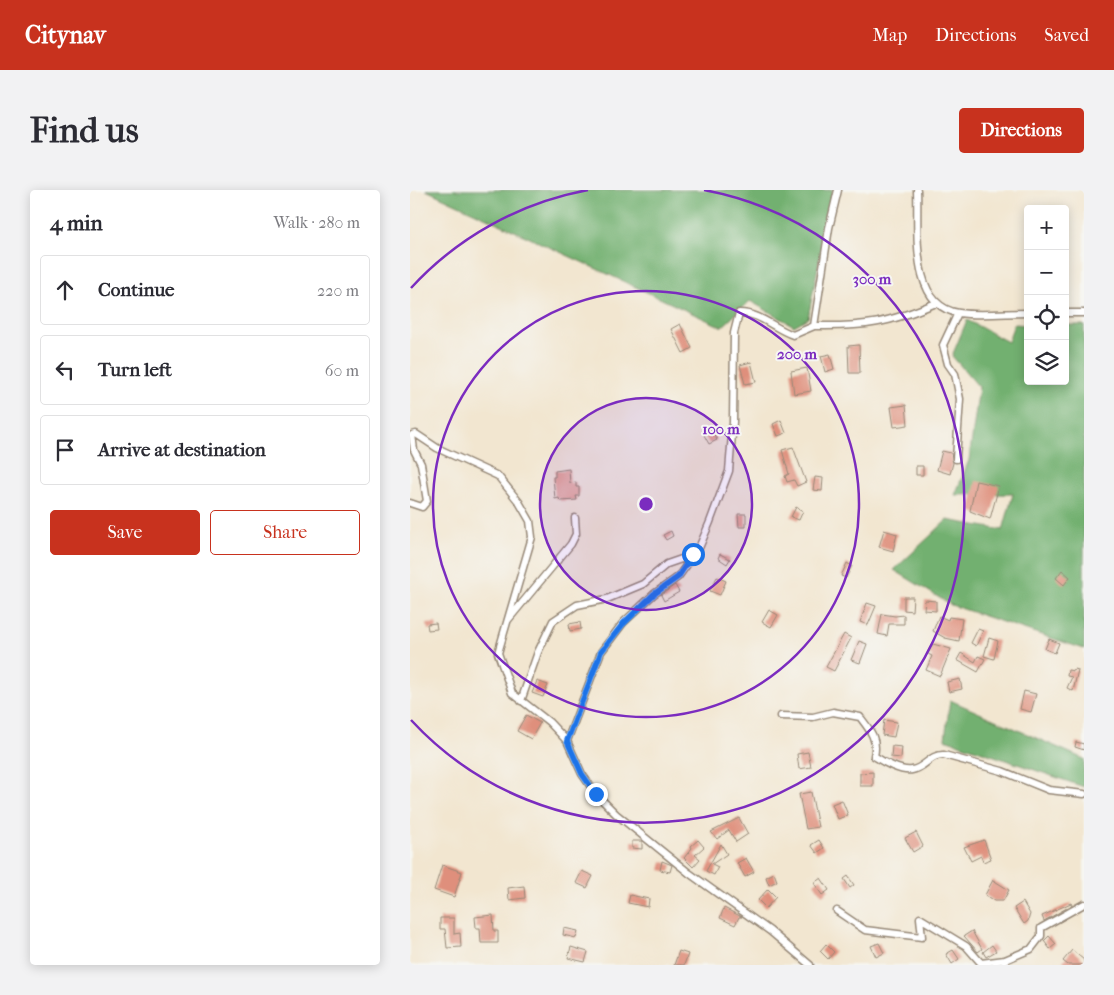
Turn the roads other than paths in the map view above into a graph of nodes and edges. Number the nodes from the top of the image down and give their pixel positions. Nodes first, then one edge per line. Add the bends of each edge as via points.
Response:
1 (838, 190) edge
2 (917, 190) edge
3 (936, 303) junction
4 (958, 313) junction
5 (1024, 313) edge
6 (1069, 313) edge
7 (1084, 313) edge
8 (814, 326) junction
9 (956, 459) dead end
10 (410, 502) edge
11 (575, 518) dead end
12 (693, 554) junction
13 (505, 624) junction
14 (520, 701) junction
15 (781, 716) dead end
16 (567, 741) junction
17 (1084, 794) edge
18 (1084, 904) edge
19 (837, 911) dead end
20 (810, 965) edge

1 - 8 street
2 - 3 street via 916,247 926,285
3 - 4 street
3 - 8 street via 898,319 872,325
4 - 5 street
4 - 9 street via 943,345 948,364 955,374 960,399
6 - 7 street
8 - 12 street via 793,335 777,330 757,315 739,313 734,333 729,471 699,548
10 - 13 street via 422,507 427,501 412,435 416,434 437,448 498,476 530,521 532,537
11 - 13 street via 576,534 571,544
12 - 14 street via 667,564 643,584 607,599 577,605 553,622
12 - 16 street via 678,577 654,594 623,624 601,652
13 - 14 street via 498,653 509,689
14 - 16 street via 549,722
15 - 17 street via 813,717 833,712 860,717 877,745 874,756 904,770 913,770 938,754 1002,772 1049,790
16 - 20 street via 582,774 616,814
18 - 19 street via 1041,928 1041,936 1031,949 1005,960 980,963 966,946 920,918 922,937 865,930

